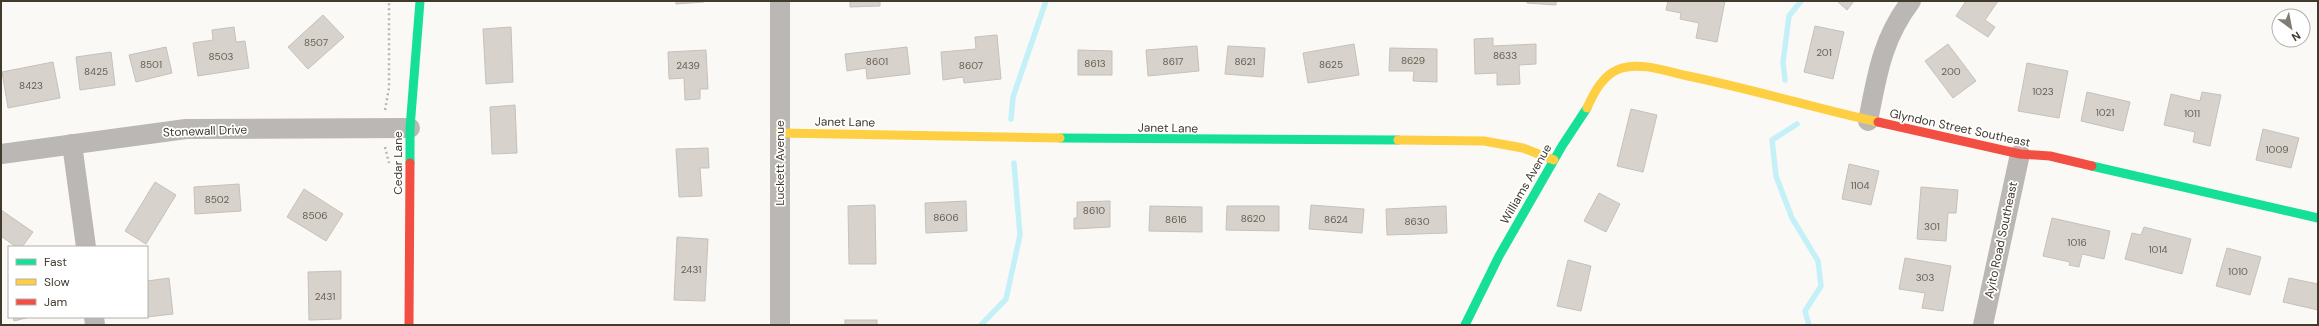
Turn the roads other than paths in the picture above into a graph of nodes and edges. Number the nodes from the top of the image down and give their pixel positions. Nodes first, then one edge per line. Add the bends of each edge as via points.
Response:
1 (420, 1) edge
2 (780, 1) edge
3 (1911, 1) edge
4 (1622, 68) joint
5 (1868, 120) junction
6 (410, 128) junction
7 (780, 132) junction
8 (72, 144) junction
9 (1, 154) edge
10 (2020, 154) junction
11 (1554, 160) junction
12 (2318, 218) edge
13 (86, 246) edge
14 (409, 325) edge
15 (780, 325) edge
16 (1465, 325) edge
17 (1983, 325) edge

1 - 6 street, Cedar Lane
2 - 7 street, Luckett Avenue
3 - 5 street via 1891,30 1881,56
4 - 5 street, Glyndon Street Southeast via 1651,68 1745,88
4 - 11 street, Williams Avenue via 1613,72 1596,88 1583,116
5 - 10 street, Glyndon Street Southeast
6 - 8 street, Stonewall Drive via 186,129
6 - 14 street, Cedar Lane
7 - 11 street, Janet Lane via 1039,138 1484,141 1523,148
7 - 15 street, Luckett Avenue
8 - 9 street, Stonewall Drive
8 - 13 street
10 - 12 street, Glyndon Street Southeast via 2050,156
10 - 17 street, Ayito Road Southeast
11 - 16 street, Williams Avenue via 1499,256

